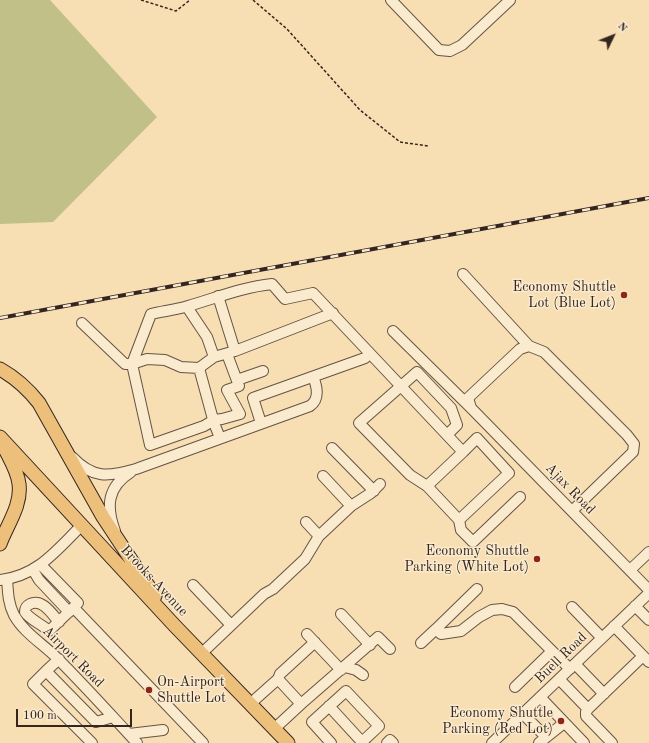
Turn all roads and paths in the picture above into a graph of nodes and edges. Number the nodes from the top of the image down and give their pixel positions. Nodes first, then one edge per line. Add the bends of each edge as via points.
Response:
1 (141, 0) edge
2 (190, 0) edge
3 (253, 0) edge
4 (391, 0) edge
5 (510, 0) edge
6 (428, 146) dead end
7 (464, 274) dead end
8 (218, 296) junction
9 (187, 307) junction
10 (333, 313) junction
11 (82, 323) dead end
12 (392, 331) dead end
13 (529, 346) junction
14 (231, 352) junction
15 (214, 357) junction
16 (365, 358) dead end
17 (132, 364) junction
18 (199, 368) junction
19 (0, 369) edge
20 (263, 371) dead end
21 (314, 377) junction
22 (237, 380) junction
23 (401, 386) junction
24 (471, 408) junction
25 (214, 420) junction
26 (261, 423) junction
27 (495, 433) junction
28 (447, 435) junction
29 (0, 437) edge
30 (220, 438) junction
31 (0, 440) edge
32 (61, 443) junction
33 (483, 444) junction
34 (332, 448) dead end
35 (463, 452) junction
36 (522, 460) junction
37 (136, 469) junction
38 (509, 473) junction
39 (323, 476) dead end
40 (426, 486) junction
41 (520, 497) dead end
42 (351, 506) junction
43 (572, 511) junction
44 (459, 520) junction
45 (306, 522) dead end
46 (82, 526) junction
47 (319, 536) junction
48 (0, 544) edge
49 (123, 547) junction
50 (311, 549) junction
51 (649, 552) edge
52 (37, 568) junction
53 (630, 570) junction
54 (276, 578) dead end
55 (4, 579) edge
56 (193, 585) dead end
57 (477, 589) dead end
58 (649, 590) edge
59 (649, 593) edge
60 (635, 606) junction
61 (572, 607) dead end
62 (74, 608) junction
63 (341, 614) dead end
64 (649, 620) edge
65 (59, 622) dead end
66 (231, 625) junction
67 (175, 626) junction
68 (614, 626) junction
69 (436, 629) junction
70 (307, 634) dead end
71 (602, 638) junction
72 (315, 642) junction
73 (421, 643) dead end
74 (370, 645) junction
75 (390, 649) dead end
76 (552, 650) junction
77 (201, 654) junction
78 (58, 659) junction
79 (646, 659) edge
80 (572, 666) junction
81 (343, 669) junction
82 (46, 671) junction
83 (363, 675) dead end
84 (278, 679) junction
85 (559, 679) junction
86 (515, 687) dead end
87 (604, 694) junction
88 (540, 697) junction
89 (250, 704) junction
90 (301, 704) junction
91 (329, 706) junction
92 (588, 709) junction
93 (523, 714) junction
94 (113, 717) junction
95 (96, 722) junction
96 (564, 723) junction
97 (274, 729) junction
98 (163, 730) dead end
99 (83, 734) junction
100 (129, 734) junction
101 (542, 740) edge
102 (361, 742) edge
103 (92, 743) edge
104 (137, 743) edge
105 (203, 743) edge
106 (288, 743) edge
107 (331, 743) edge
108 (386, 743) edge
109 (393, 743) edge
110 (492, 743) edge
111 (584, 743) edge
112 (612, 743) edge

1 - 2 path via 176,11
3 - 6 path via 287,29 360,110 400,142
4 - 5 street via 439,50 450,51 462,45
7 - 13 street
8 - 9 street
8 - 10 street via 272,284 285,299 314,293
8 - 14 street
9 - 15 street via 207,337
9 - 17 street via 151,314
10 - 14 street
10 - 23 street
11 - 17 street via 125,364
12 - 24 street, Ajax Road
13 - 24 street via 520,349 468,398
13 - 43 street via 544,352 634,444 633,452
14 - 15 street
14 - 22 street
15 - 18 street
16 - 21 street
17 - 18 street via 147,359 165,360 181,367
17 - 25 street via 150,445
18 - 25 street
19 - 32 main road via 30,392
20 - 22 street
21 - 26 street via 317,394 313,404
21 - 26 street via 253,398
22 - 25 street via 239,386 228,390 240,414
23 - 28 street
23 - 28 street via 417,372 422,377 451,408 457,425
23 - 40 street via 359,423 410,475
24 - 27 street, Ajax Road
25 - 30 street
26 - 30 street
27 - 33 street
27 - 36 street, Ajax Road
28 - 35 street
29 - 46 main road, Brooks Avenue
30 - 37 street
31 - 48 main road via 13,464 19,484 15,509
32 - 37 street via 78,463 93,473 114,475
32 - 49 main road via 94,503
33 - 35 street via 477,438
33 - 38 street
34 - 42 street via 377,488
35 - 40 street
36 - 38 street
36 - 43 street, Ajax Road
37 - 49 street via 117,484 110,500 112,522
38 - 44 street
39 - 42 street
40 - 44 street
41 - 44 street via 473,542 461,530
42 - 47 street
43 - 53 street, Ajax Road
45 - 47 street
46 - 52 street
46 - 67 main road, Brooks Avenue
47 - 50 street
49 - 67 main road
50 - 54 street via 305,550
50 - 66 street via 303,562
51 - 53 street
52 - 55 street via 16,578
52 - 62 street
53 - 58 street, Ajax Road
55 - 78 street, Airport Road via 9,604 15,616 32,636
56 - 66 street
57 - 69 street
59 - 60 street, Buell Road
60 - 64 street
60 - 68 street, Buell Road
61 - 71 street
62 - 65 street
62 - 105 street
63 - 74 street
66 - 77 street
67 - 77 main road, Brooks Avenue
68 - 71 street, Buell Road
68 - 79 street
69 - 73 street
69 - 76 street via 441,634 461,631 478,617 492,610 502,609 513,612
70 - 72 street
71 - 80 street, Buell Road
72 - 81 street
72 - 84 street via 280,674
74 - 75 street via 378,637
74 - 81 street
76 - 80 street
76 - 86 street
77 - 89 main road, Brooks Avenue
78 - 82 street
78 - 94 street, Airport Road
79 - 87 street
80 - 85 street, Buell Road
80 - 87 street
81 - 83 street via 356,670
81 - 90 street
82 - 95 street
82 - 99 street via 33,684
84 - 89 street
84 - 90 street
85 - 88 street, Buell Road
85 - 92 street
87 - 92 street
88 - 93 street, Buell Road
88 - 96 street
89 - 97 main road, Brooks Avenue
90 - 97 street
91 - 102 street
91 - 102 street via 346,691 379,726
91 - 107 street via 312,722
92 - 112 street via 586,716
93 - 101 street
93 - 110 street, Buell Road
94 - 95 street
94 - 100 street, Airport Road
95 - 99 street
96 - 101 street
96 - 111 street
97 - 106 main road, Brooks Avenue
98 - 100 street
99 - 103 street
100 - 104 street, Airport Road
108 - 109 street via 390,740

